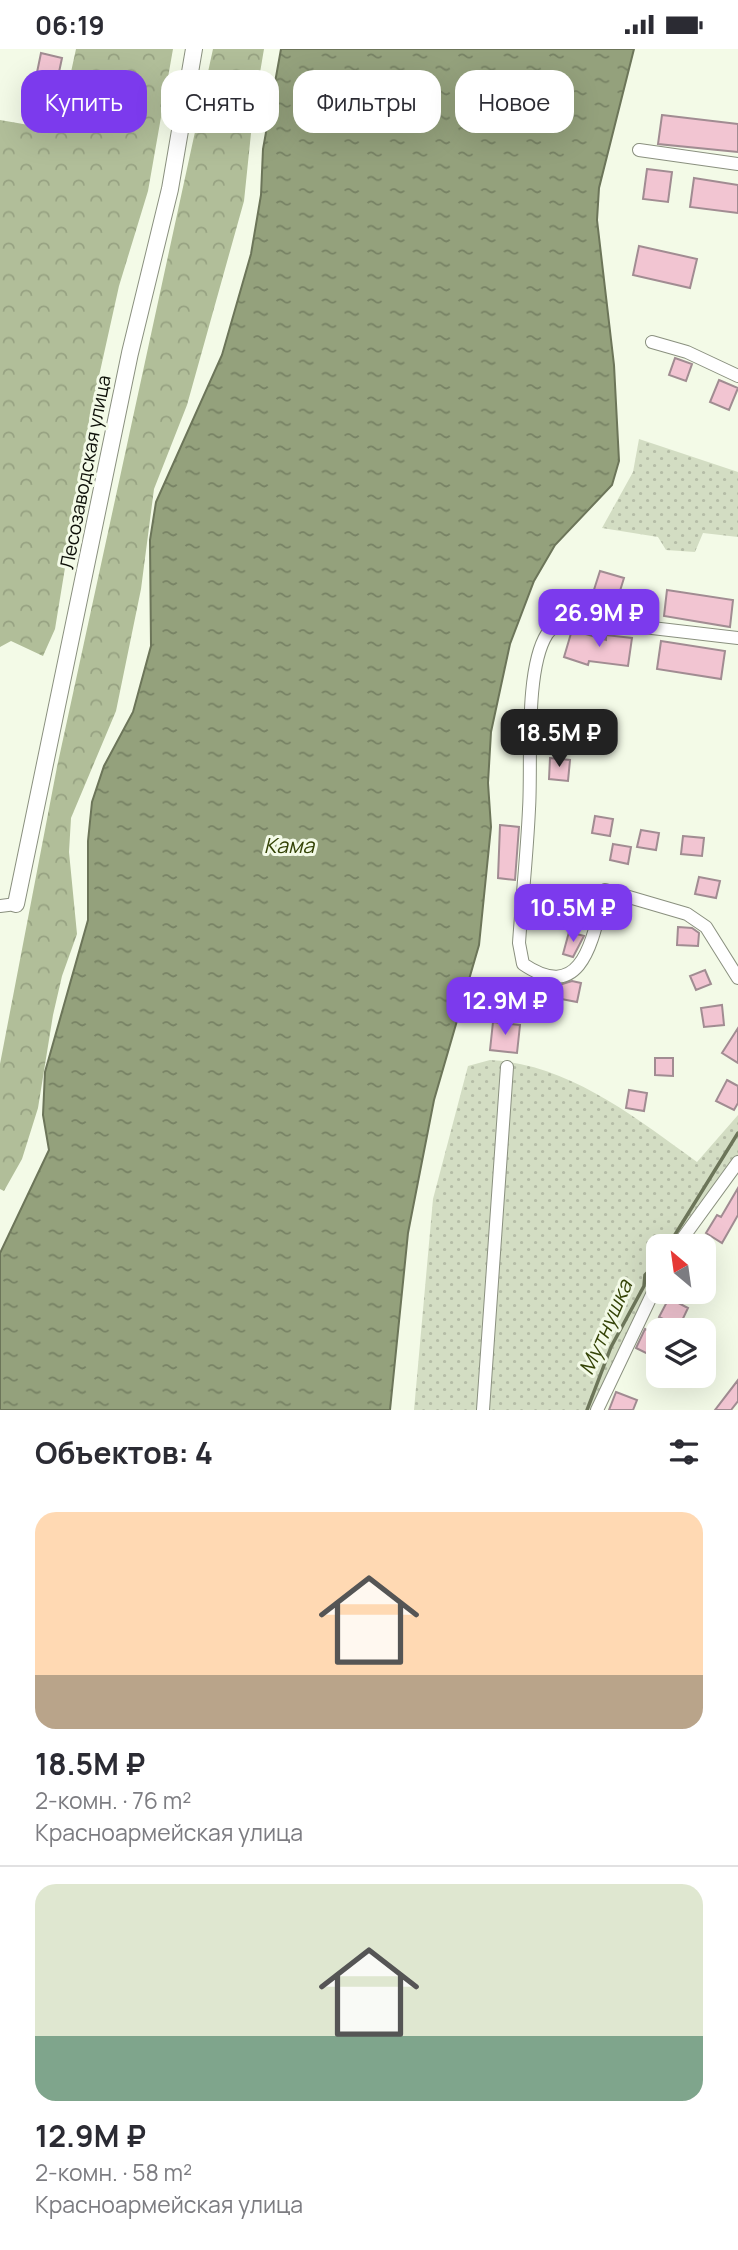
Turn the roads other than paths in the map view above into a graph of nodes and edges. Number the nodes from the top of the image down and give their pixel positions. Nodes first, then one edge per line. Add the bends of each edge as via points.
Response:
1 (194, 49) edge
2 (639, 150) dead end
3 (738, 164) edge
4 (652, 342) dead end
5 (738, 376) edge
6 (738, 638) edge
7 (8, 905) edge
8 (738, 978) edge
9 (507, 1067) dead end
10 (738, 1162) edge
11 (686, 1234) edge
12 (648, 1304) edge
13 (483, 1410) edge
14 (597, 1410) edge

1 - 7 street, Лесозаводская улица via 170,189
2 - 3 street
4 - 5 street via 687,352
6 - 8 street via 575,619 548,633 532,696 519,943 523,964 540,975 557,977 579,968 605,890 687,914 706,927
9 - 13 street
10 - 11 street
12 - 14 street

